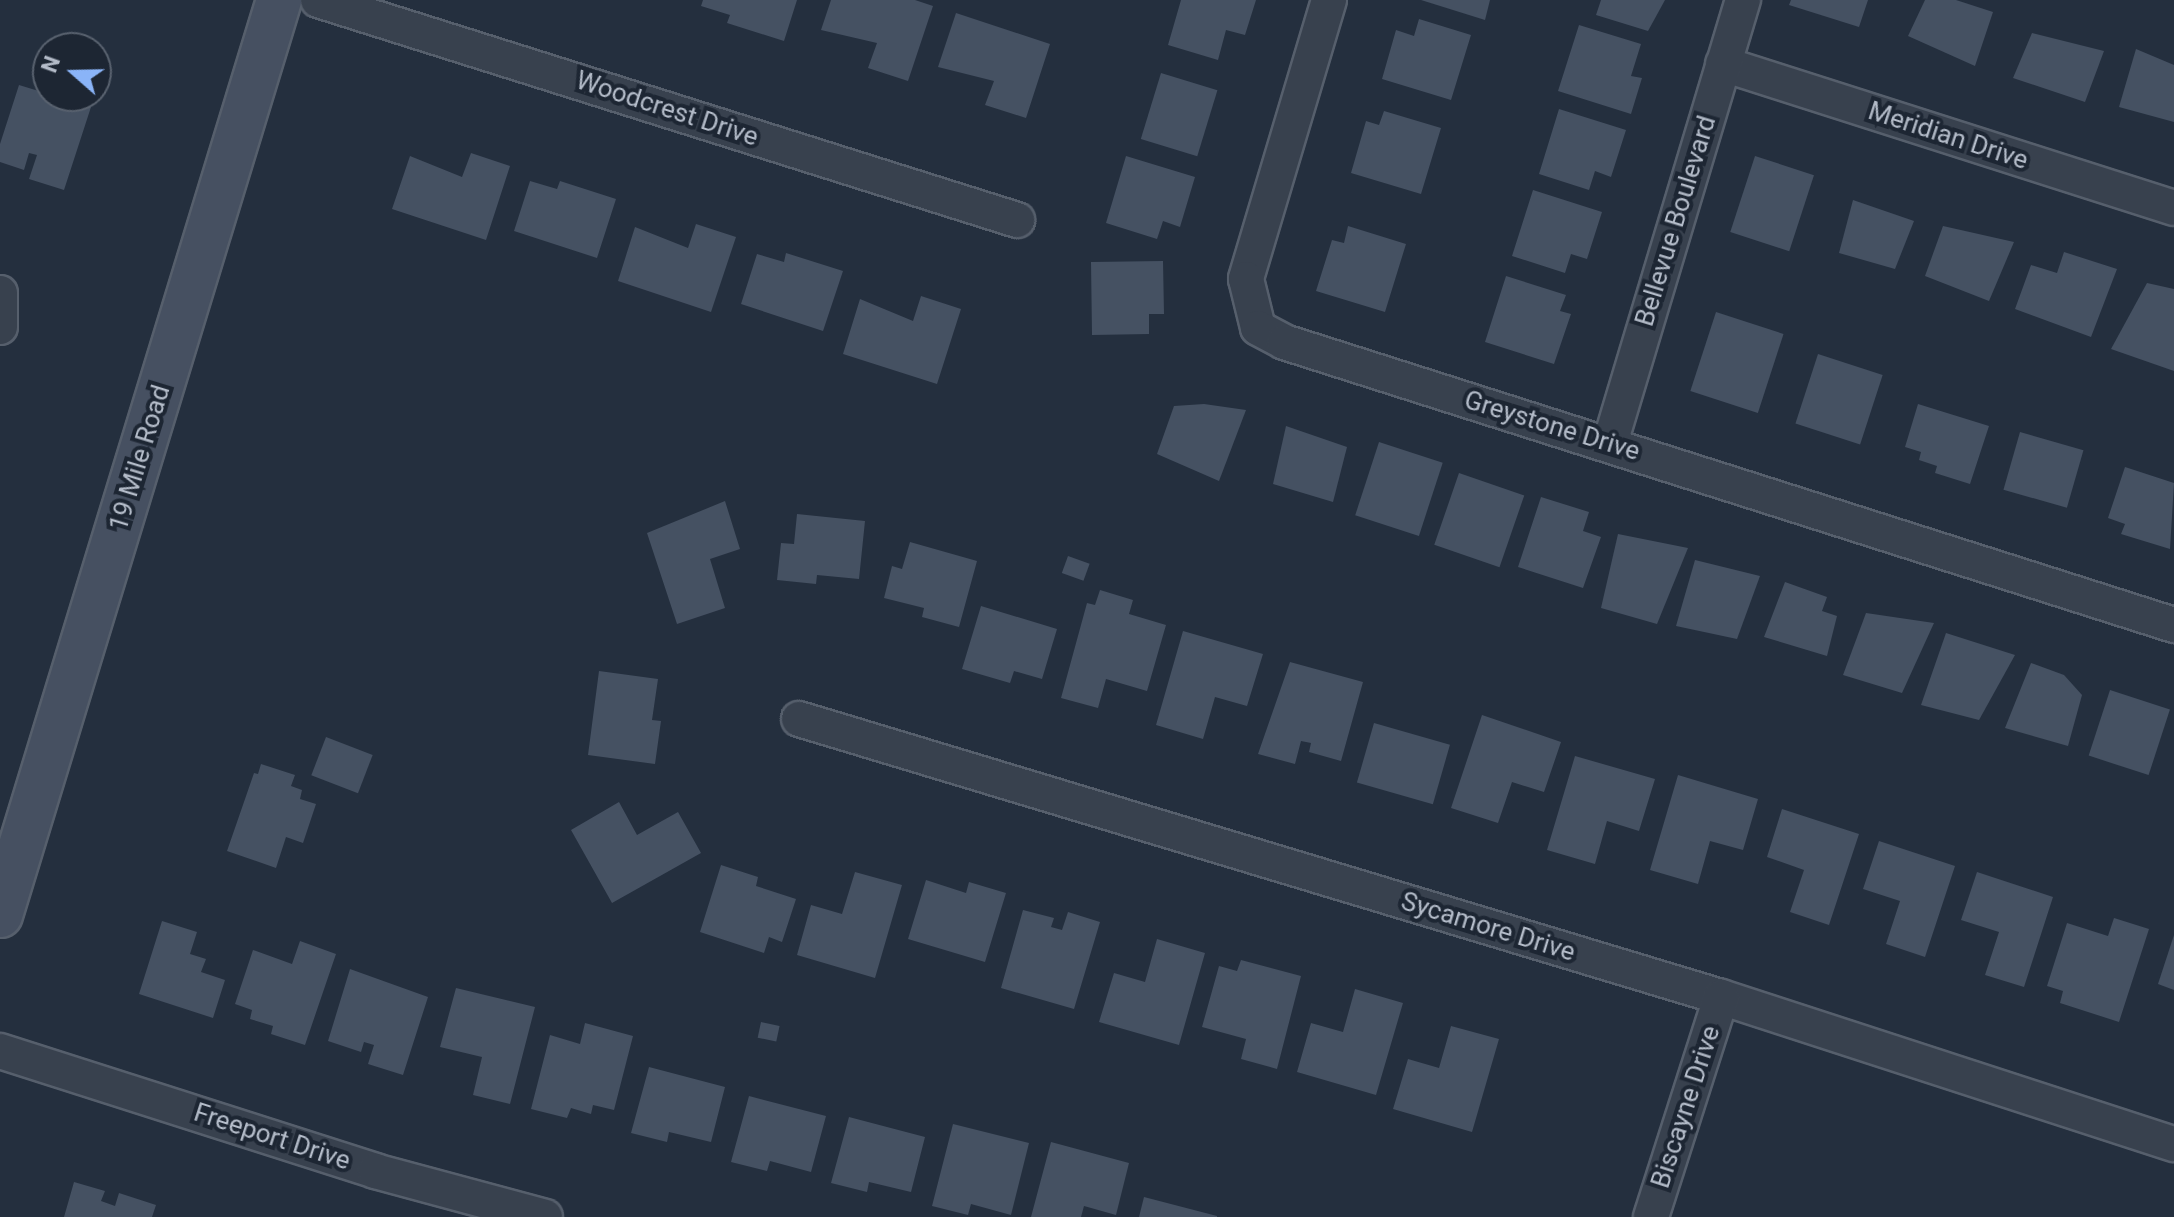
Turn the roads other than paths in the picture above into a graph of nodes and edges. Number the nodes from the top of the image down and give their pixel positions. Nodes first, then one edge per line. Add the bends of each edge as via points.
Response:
1 (279, 0) edge
2 (318, 0) edge
3 (1329, 0) edge
4 (1743, 0) edge
5 (1723, 64) junction
6 (2174, 208) edge
7 (1017, 220) dead end
8 (0, 293) edge
9 (0, 327) edge
10 (1610, 443) junction
11 (2174, 625) edge
12 (799, 719) dead end
13 (0, 915) edge
14 (1721, 997) junction
15 (0, 1051) edge
16 (2174, 1144) edge
17 (545, 1217) edge
18 (1651, 1217) edge

1 - 13 street, 19 Mile Road
2 - 7 street, Woodcrest Drive
3 - 10 street, Greystone Drive via 1246,279 1258,328 1284,342
4 - 5 street, Bellevue Boulevard
5 - 6 street, Meridian Drive
5 - 10 street, Bellevue Boulevard
8 - 9 street
10 - 11 street, Greystone Drive
12 - 14 street, Sycamore Drive
14 - 16 street, Sycamore Drive
14 - 18 street, Biscayne Drive
15 - 17 street, Freeport Drive via 375,1171

